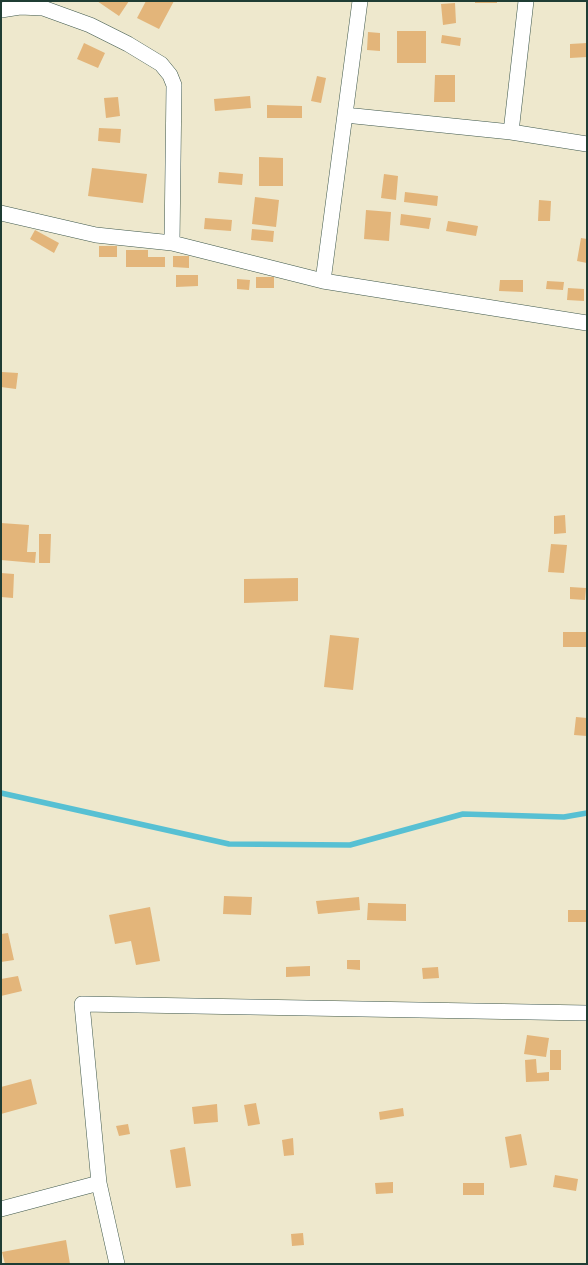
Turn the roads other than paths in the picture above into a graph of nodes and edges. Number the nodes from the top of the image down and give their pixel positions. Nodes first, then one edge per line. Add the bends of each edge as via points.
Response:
1 (360, 1) edge
2 (526, 1) edge
3 (1, 10) edge
4 (345, 115) junction
5 (511, 132) junction
6 (587, 144) edge
7 (1, 213) edge
8 (172, 243) junction
9 (324, 281) junction
10 (587, 323) edge
11 (587, 1013) edge
12 (100, 1183) junction
13 (1, 1209) edge
14 (117, 1264) edge

1 - 4 street
2 - 5 street
3 - 8 street via 20,7 43,8 90,25 128,44 161,64 166,70 174,86
4 - 5 street
4 - 9 street
5 - 6 street
7 - 8 street via 96,235
8 - 9 street
9 - 10 street
11 - 12 street via 82,1004
12 - 13 street
12 - 14 street

